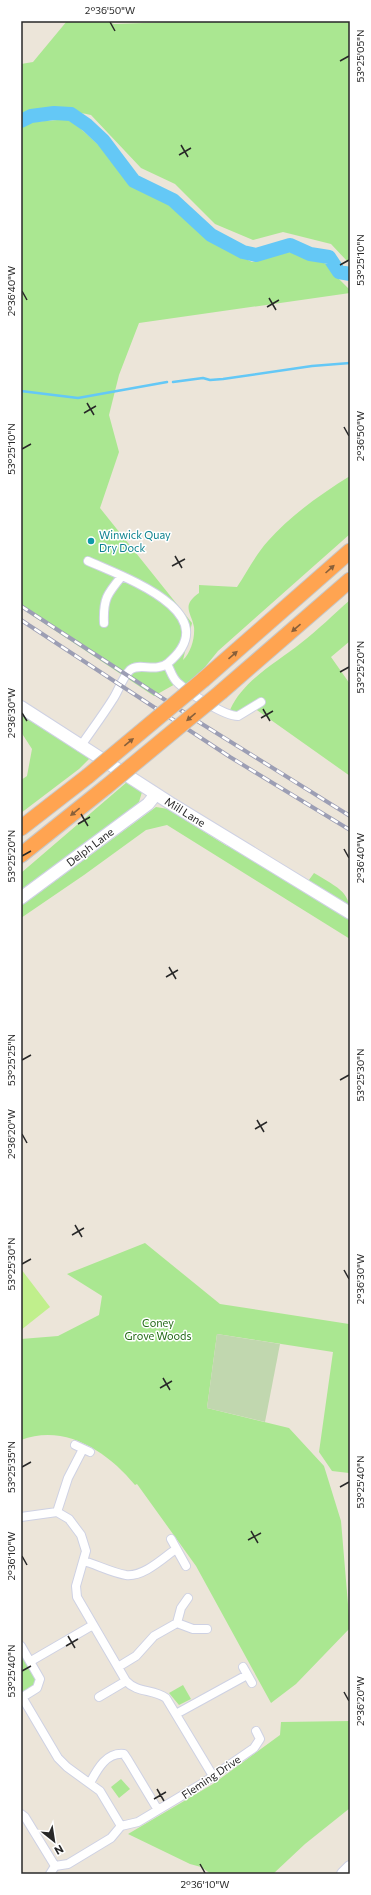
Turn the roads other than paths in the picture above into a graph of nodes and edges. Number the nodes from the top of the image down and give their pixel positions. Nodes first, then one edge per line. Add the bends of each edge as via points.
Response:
1 (350, 551) edge
2 (88, 561) dead end
3 (122, 576) junction
4 (350, 580) edge
5 (104, 623) dead end
6 (167, 664) junction
7 (261, 702) dead end
8 (21, 707) edge
9 (80, 747) junction
10 (156, 794) junction
11 (21, 828) edge
12 (21, 855) edge
13 (21, 898) edge
14 (350, 913) edge
15 (83, 1449) dead end
16 (57, 1512) junction
17 (21, 1517) edge
18 (170, 1539) dead end
19 (176, 1549) junction
20 (84, 1561) junction
21 (186, 1566) dead end
22 (188, 1598) dead end
23 (177, 1623) junction
24 (93, 1625) junction
25 (207, 1629) dead end
26 (21, 1646) edge
27 (31, 1661) junction
28 (118, 1667) junction
29 (243, 1667) dead end
30 (126, 1681) junction
31 (99, 1697) dead end
32 (22, 1698) edge
33 (176, 1714) junction
34 (256, 1731) dead end
35 (213, 1776) junction
36 (90, 1783) junction
37 (158, 1810) junction
38 (21, 1814) edge
39 (121, 1826) junction
40 (55, 1866) junction
41 (350, 1867) edge
42 (50, 1874) edge
43 (343, 1874) edge

11 -> 1 highway, bridge via 203,680
2 - 3 street
3 - 5 street via 105,598
3 - 6 street via 158,596 183,619 187,635 178,652
4 -> 12 highway, bridge via 221,692
6 - 7 street via 177,683 219,710 238,716
6 - 9 street via 160,668 133,668 128,672
8 - 9 street, Mill Lane
9 - 10 street, Mill Lane
10 - 13 street, Delph Lane via 150,802
10 - 14 street, Mill Lane
15 - 16 street via 68,1478
16 - 17 street
16 - 20 street via 69,1519 81,1535 86,1546
18 - 19 street
19 - 20 street via 140,1573 132,1575
19 - 21 street
20 - 24 street via 76,1592 79,1603
22 - 23 street via 181,1608
23 - 25 street via 193,1629
23 - 28 street via 154,1636 136,1656
24 - 27 street
24 - 28 street
26 - 27 street
27 - 32 street via 40,1682 37,1688
28 - 30 street
29 - 33 street via 250,1679
30 - 31 street
30 - 33 street via 133,1687 163,1696
32 - 36 street via 58,1758 72,1772
33 - 35 street
34 - 35 street, Fleming Drive via 260,1738 254,1748
35 - 37 street, Fleming Drive
36 - 37 street via 103,1762 115,1755 124,1754
36 - 39 street via 104,1796
37 - 39 street, Fleming Drive via 134,1824
38 - 40 street
39 - 40 street, Fleming Drive via 111,1838 68,1864
40 - 42 street
41 - 43 street

